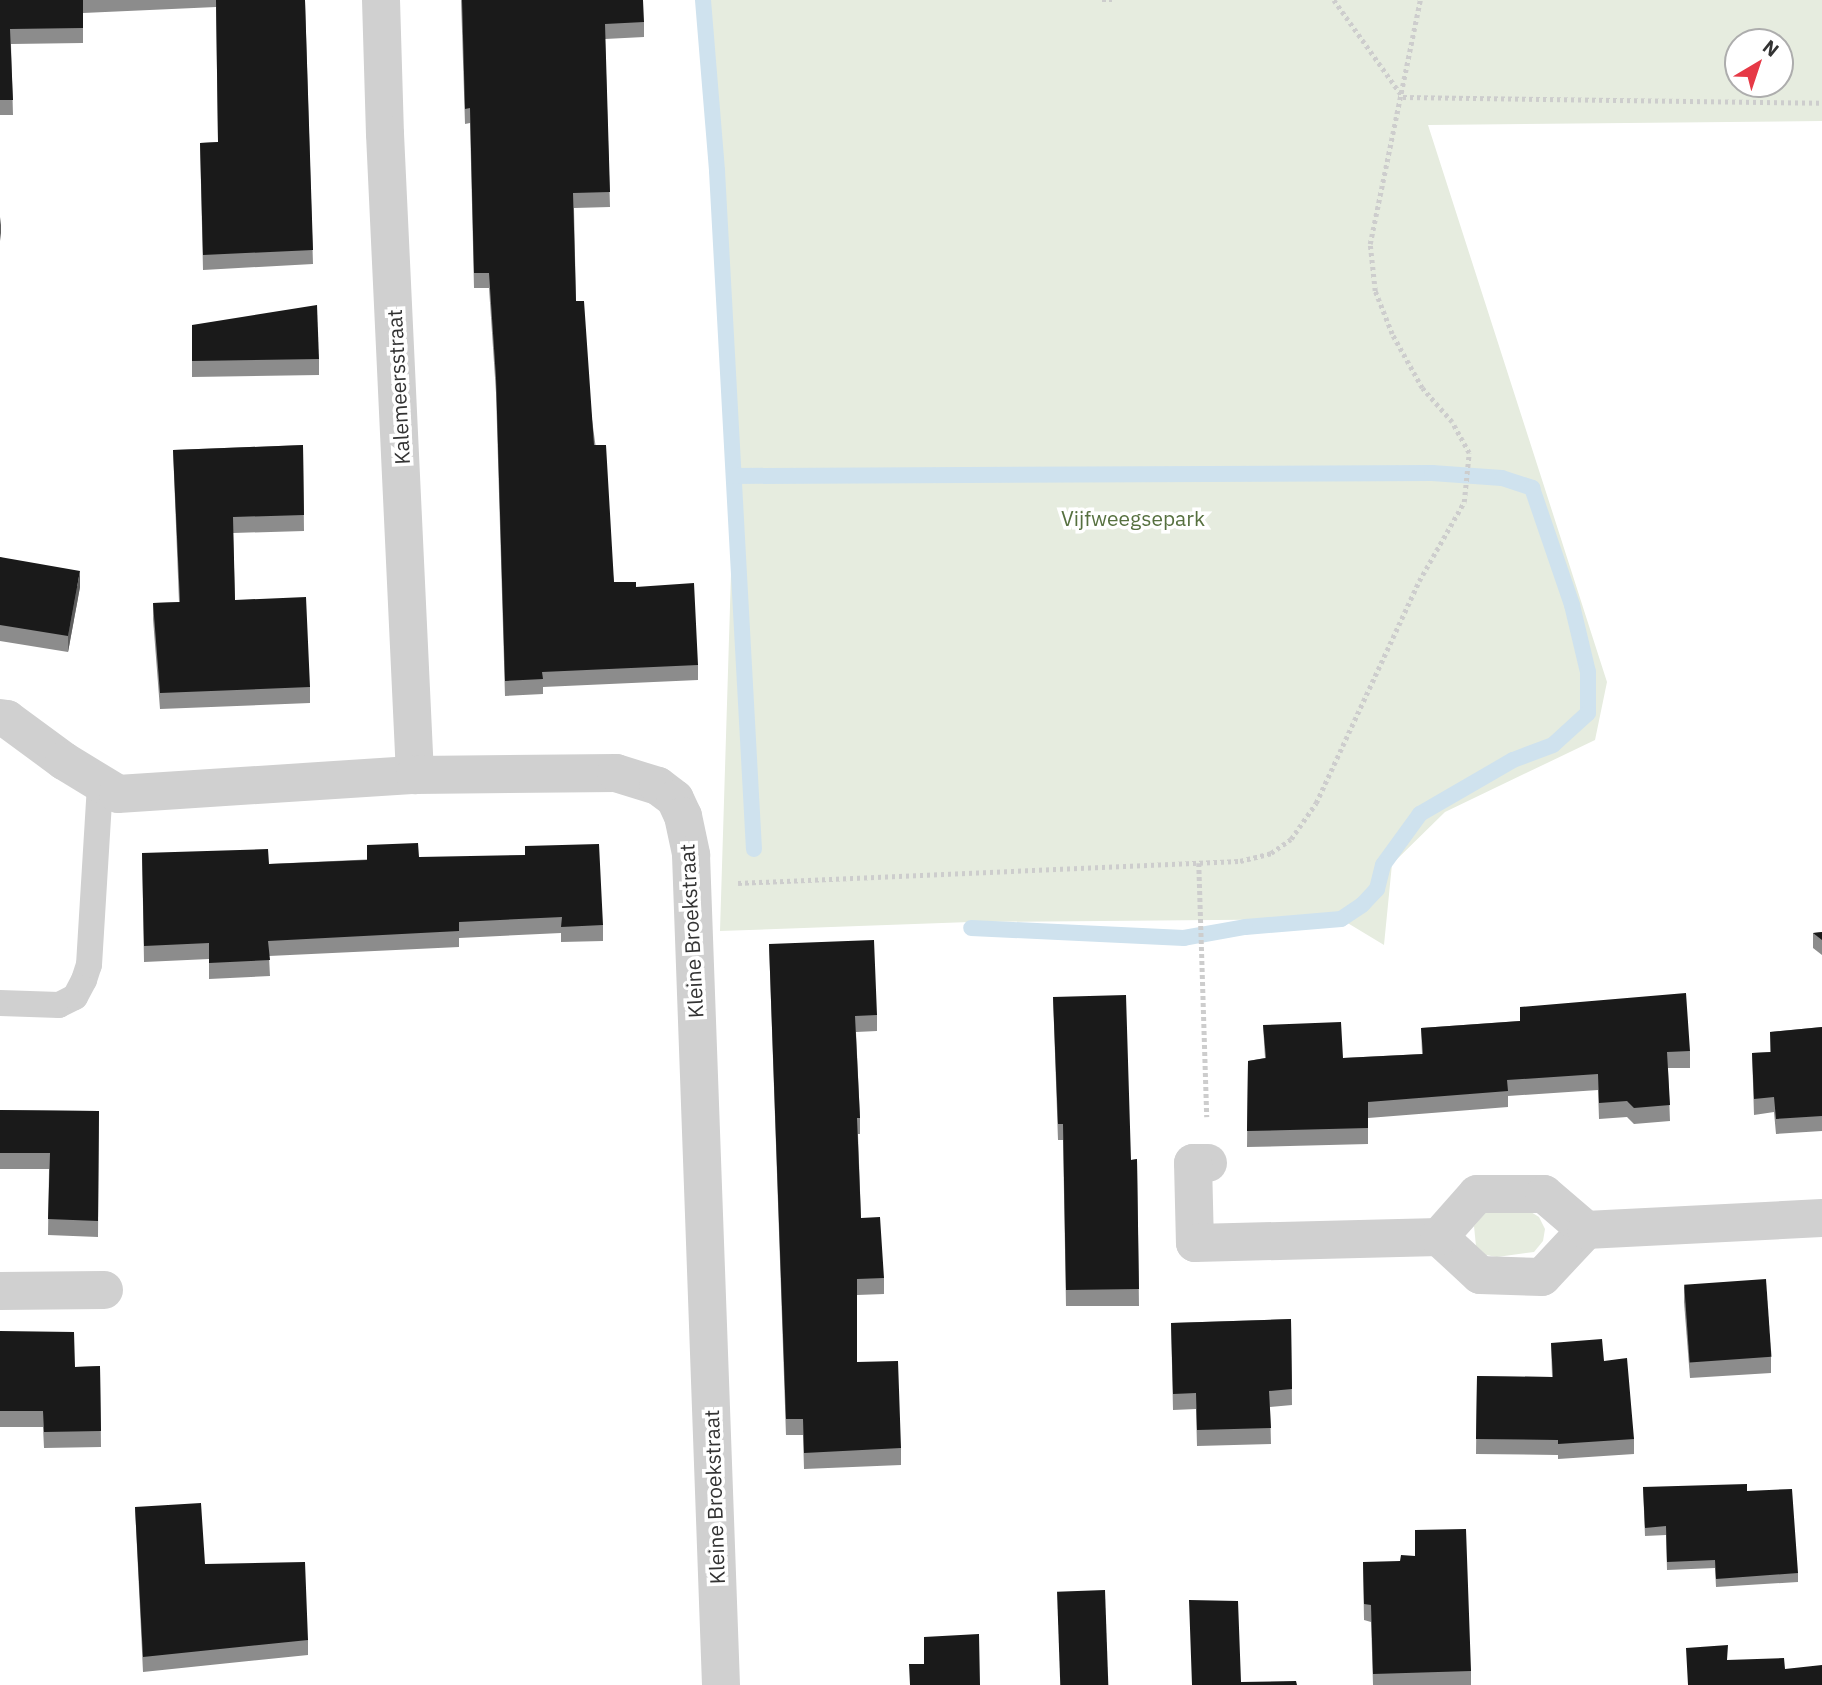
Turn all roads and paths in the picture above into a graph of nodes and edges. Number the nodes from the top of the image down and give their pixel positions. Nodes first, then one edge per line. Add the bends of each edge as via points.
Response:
1 (381, 0) edge
2 (1102, 0) edge
3 (1112, 0) edge
4 (1334, 0) edge
5 (1420, 0) edge
6 (1403, 97) junction
7 (1822, 103) edge
8 (0, 718) edge
9 (415, 775) junction
10 (100, 785) junction
11 (1199, 863) junction
12 (691, 885) junction
13 (0, 1003) edge
14 (1209, 1163) joint
15 (1822, 1218) edge
16 (1586, 1230) junction
17 (1439, 1237) junction
18 (104, 1290) dead end
19 (0, 1291) edge
20 (721, 1685) edge

1 - 9 street, Kalemeersstraat
2 - 3 path
4 - 6 path
5 - 6 path
6 - 7 path
6 - 11 path via 1370,244 1375,291 1422,388 1452,422 1469,453 1464,502 1419,581 1316,803 1291,839 1271,853 1240,861
8 - 10 street, Kleine Broekstraat
9 - 10 street, Kleine Broekstraat via 118,794
9 - 12 street, Kleine Broekstraat via 616,773 658,786 675,799 683,816
10 - 13 lane via 89,965 84,980 75,997 59,1004
11 - 12 path
11 - 14 path
12 - 20 street, Kleine Broekstraat
14 - 17 street via 1193,1163 1195,1243
15 - 16 street
16 - 17 street via 1544,1194 1476,1194
16 - 17 street via 1542,1277 1480,1275
18 - 19 street

